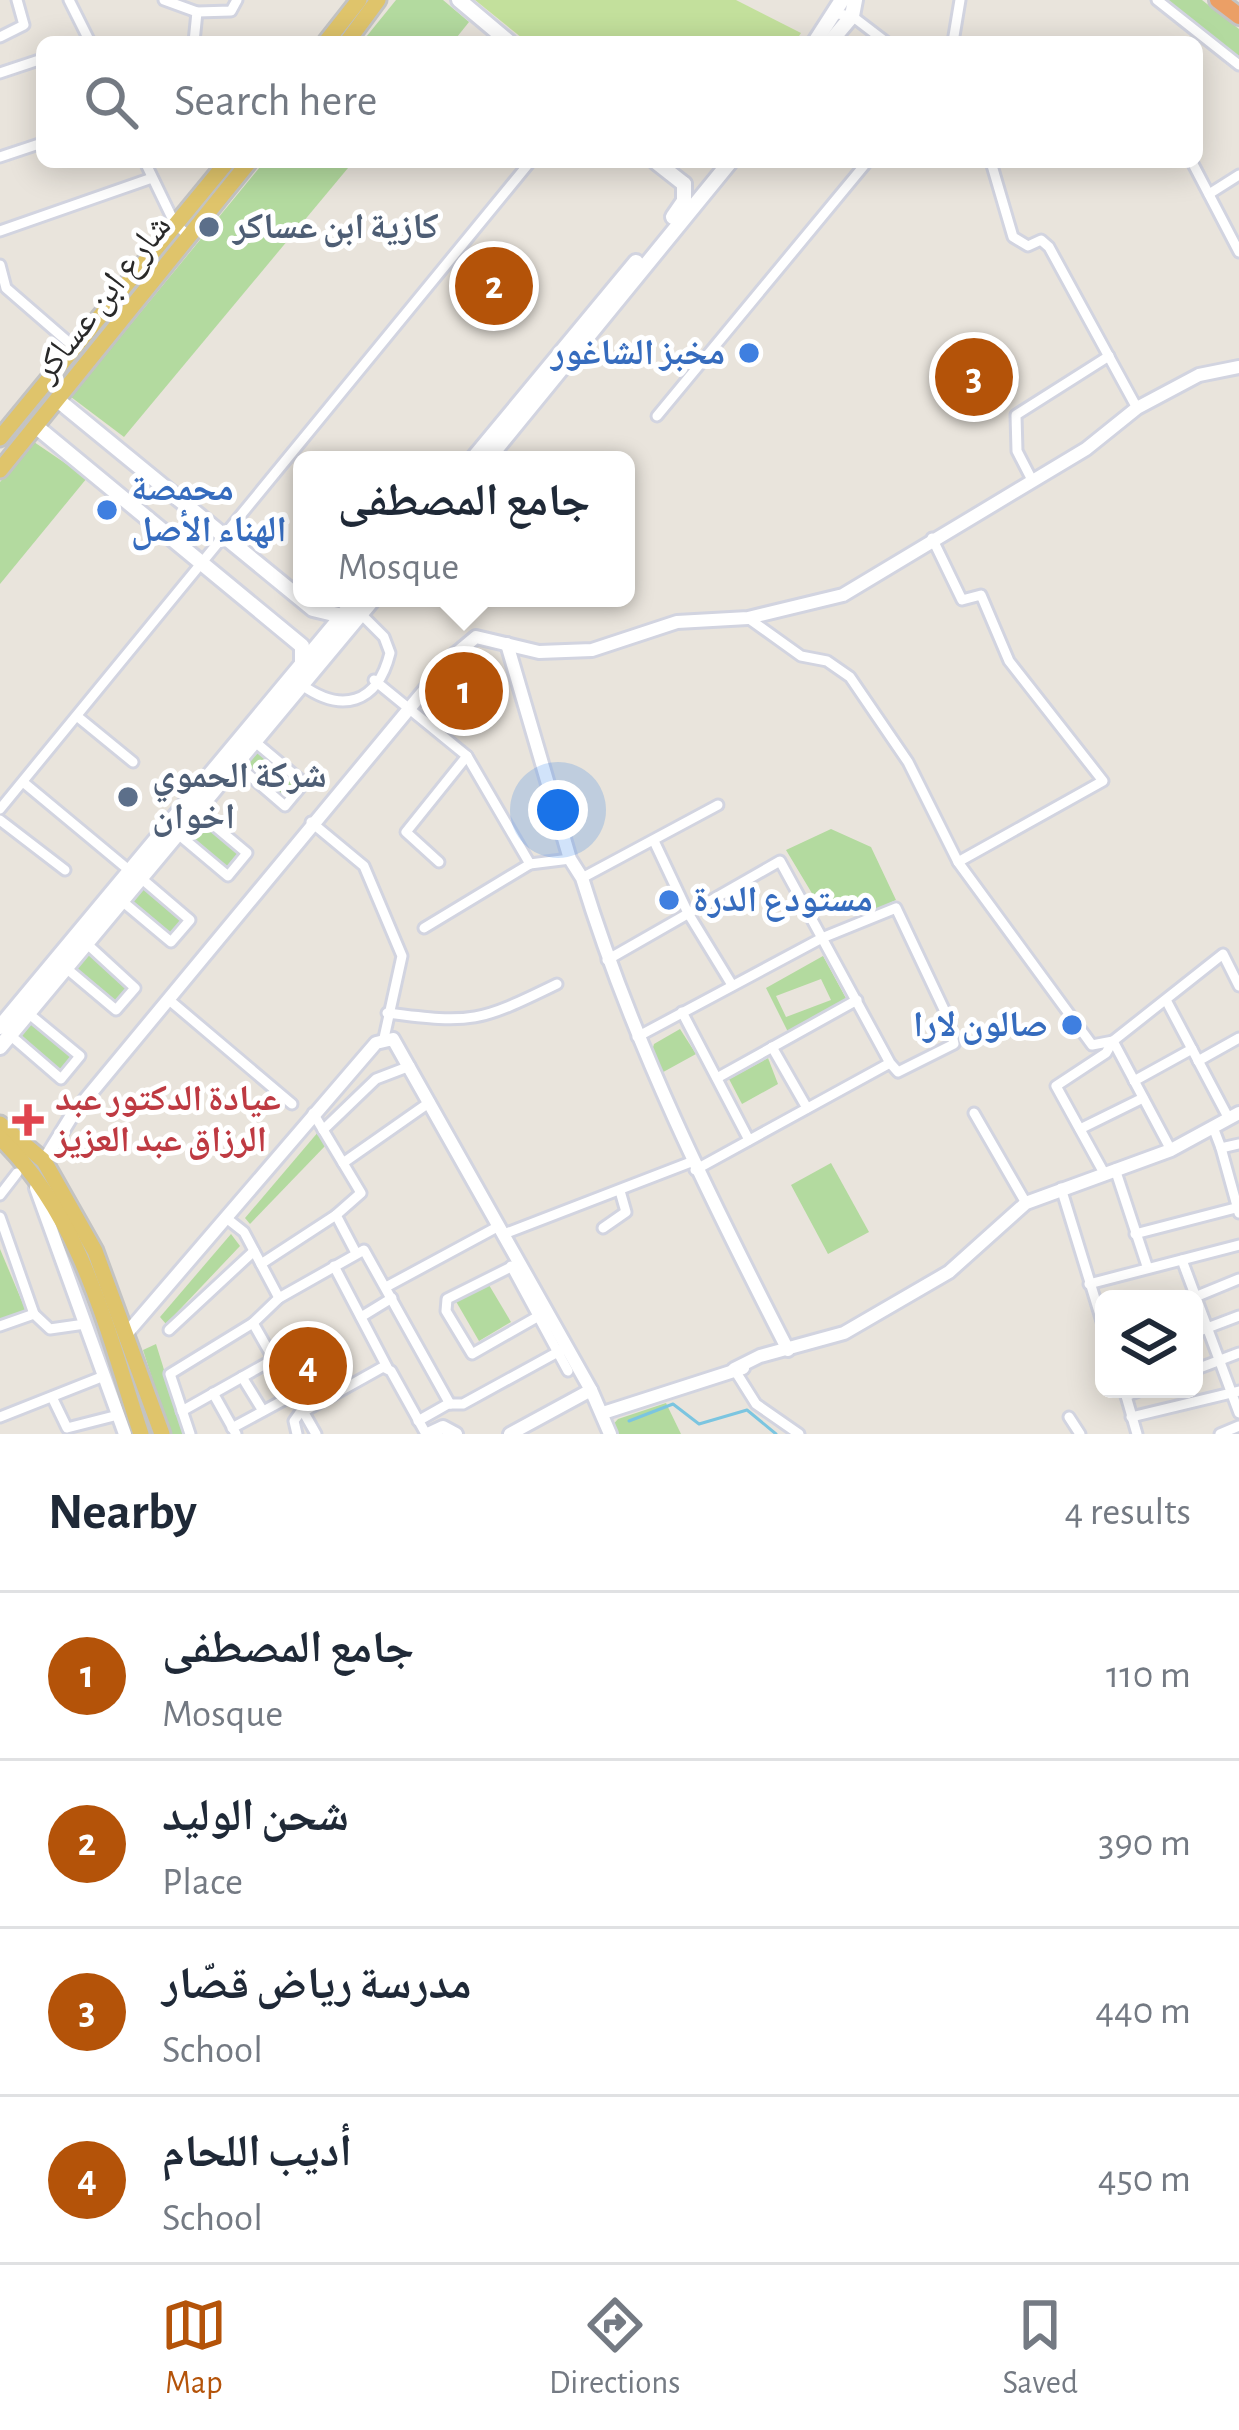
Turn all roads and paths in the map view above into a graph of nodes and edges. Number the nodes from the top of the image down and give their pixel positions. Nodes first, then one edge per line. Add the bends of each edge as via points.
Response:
1 (36, 0) edge
2 (69, 0) edge
3 (164, 0) edge
4 (237, 0) edge
5 (359, 0) edge
6 (378, 0) edge
7 (459, 0) edge
8 (960, 0) edge
9 (1157, 0) edge
10 (1219, 0) edge
11 (19, 3) edge
12 (343, 8) edge
13 (847, 8) edge
14 (197, 12) junction
15 (1239, 16) edge
16 (87, 36) edge
17 (195, 36) edge
18 (329, 36) edge
19 (351, 36) edge
20 (502, 36) edge
21 (821, 36) edge
22 (833, 36) edge
23 (879, 36) edge
24 (954, 36) edge
25 (1202, 36) edge
26 (1203, 36) edge
27 (0, 38) edge
28 (36, 61) edge
29 (1239, 65) edge
30 (0, 73) edge
31 (36, 145) edge
32 (0, 157) edge
33 (148, 168) edge
34 (223, 168) edge
35 (243, 168) edge
36 (525, 168) edge
37 (664, 168) edge
38 (715, 168) edge
39 (725, 168) edge
40 (862, 168) edge
41 (993, 168) edge
42 (1195, 168) edge
43 (1239, 175) edge
44 (152, 178) junction
45 (684, 184) junction
46 (1209, 194) junction
47 (1239, 220) edge
48 (1225, 229) junction
49 (182, 230) junction
50 (0, 231) edge
51 (1239, 252) edge
52 (0, 265) edge
53 (3, 289) edge
54 (75, 348) junction
55 (1109, 356) junction
56 (1239, 367) edge
57 (59, 401) junction
58 (1137, 407) junction
59 (657, 416) dead end
60 (38, 428) junction
61 (0, 438) edge
62 (297, 451) edge
63 (479, 451) edge
64 (494, 451) edge
65 (293, 456) edge
66 (0, 470) edge
67 (1032, 480) junction
68 (228, 537) junction
69 (932, 538) junction
70 (205, 565) junction
71 (293, 592) edge
72 (311, 607) edge
73 (350, 607) edge
74 (367, 607) edge
75 (361, 614) junction
76 (342, 616) junction
77 (748, 618) junction
78 (507, 644) junction
79 (302, 665) junction
80 (374, 680) junction
81 (302, 685) junction
82 (409, 709) junction
83 (77, 717) junction
84 (254, 741) junction
85 (467, 756) junction
86 (133, 761) dead end
87 (236, 764) junction
88 (23, 782) junction
89 (718, 805) dead end
90 (0, 809) edge
91 (197, 811) junction
92 (0, 820) edge
93 (311, 823) junction
94 (178, 834) junction
95 (654, 841) junction
96 (570, 859) junction
97 (439, 862) dead end
98 (958, 862) junction
99 (530, 864) junction
100 (65, 870) dead end
101 (136, 875) junction
102 (582, 878) junction
103 (122, 901) junction
104 (688, 913) junction
105 (424, 928) dead end
106 (822, 938) junction
107 (86, 944) junction
108 (607, 960) junction
109 (66, 968) junction
110 (557, 984) dead end
111 (732, 985) junction
112 (1239, 986) edge
113 (167, 999) junction
114 (857, 1000) junction
115 (1166, 1000) junction
116 (682, 1012) junction
117 (28, 1013) junction
118 (387, 1013) junction
119 (3, 1036) edge
120 (638, 1037) junction
121 (1239, 1037) edge
122 (384, 1038) junction
123 (1113, 1041) junction
124 (772, 1047) junction
125 (1192, 1049) junction
126 (1198, 1061) junction
127 (890, 1063) junction
128 (410, 1066) junction
129 (717, 1078) junction
130 (1134, 1082) junction
131 (1143, 1097) junction
132 (430, 1102) junction
133 (292, 1104) dead end
134 (807, 1108) junction
135 (313, 1113) junction
136 (974, 1113) dead end
137 (1234, 1116) edge
138 (0, 1124) edge
139 (1213, 1127) junction
140 (1080, 1129) junction
141 (323, 1130) junction
142 (0, 1138) edge
143 (749, 1140) junction
144 (1239, 1144) edge
145 (1221, 1148) junction
146 (1171, 1150) junction
147 (343, 1163) junction
148 (30, 1166) junction
149 (693, 1166) junction
150 (1110, 1171) junction
151 (1061, 1188) junction
152 (620, 1191) junction
153 (0, 1195) edge
154 (1026, 1203) junction
155 (1238, 1209) edge
156 (337, 1215) junction
157 (0, 1217) edge
158 (225, 1217) junction
159 (604, 1228) dead end
160 (501, 1230) junction
161 (1135, 1234) junction
162 (1239, 1245) edge
163 (254, 1251) junction
164 (356, 1253) junction
165 (1182, 1261) junction
166 (261, 1264) junction
167 (514, 1264) junction
168 (334, 1266) junction
169 (1147, 1266) junction
170 (1239, 1279) edge
171 (1089, 1284) junction
172 (1192, 1290) edge
173 (389, 1293) junction
174 (1203, 1294) edge
175 (279, 1298) junction
176 (1095, 1302) edge
177 (34, 1314) junction
178 (542, 1314) junction
179 (1239, 1316) edge
180 (361, 1317) junction
181 (253, 1323) junction
182 (85, 1324) junction
183 (0, 1326) edge
184 (169, 1330) dead end
185 (1203, 1330) edge
186 (127, 1333) junction
187 (1203, 1336) edge
188 (562, 1350) junction
189 (788, 1350) junction
190 (1239, 1353) edge
191 (276, 1358) junction
192 (1217, 1361) junction
193 (1203, 1366) edge
194 (388, 1368) junction
195 (734, 1369) junction
196 (568, 1371) dead end
197 (104, 1376) junction
198 (242, 1377) junction
199 (591, 1390) junction
200 (213, 1393) junction
201 (1235, 1393) edge
202 (295, 1394) junction
203 (52, 1396) junction
204 (1126, 1398) edge
205 (450, 1404) junction
206 (182, 1411) junction
207 (263, 1411) junction
208 (304, 1411) junction
209 (603, 1413) junction
210 (1239, 1413) edge
211 (118, 1414) junction
212 (0, 1417) edge
213 (1070, 1417) dead end
214 (1131, 1417) junction
215 (418, 1420) junction
216 (1239, 1426) edge
217 (234, 1431) edge
218 (520, 1432) edge
219 (124, 1434) edge
220 (141, 1434) edge
221 (162, 1434) edge
222 (190, 1434) edge
223 (297, 1434) edge
224 (316, 1434) edge
225 (427, 1434) edge
226 (456, 1434) edge
227 (610, 1434) edge
228 (800, 1434) edge
229 (1080, 1434) edge
230 (1137, 1434) edge
231 (1220, 1434) edge

1 - 11 street
2 - 16 street
3 - 14 street
4 - 14 street via 231,11
5 - 12 main road
6 - 19 main road
7 - 20 main road
8 - 24 street
9 - 25 street
10 - 15 highway
11 - 27 street via 24,25
12 - 18 main road
13 - 21 main road
13 - 22 main road
13 - 23 street
14 - 17 street
26 - 29 street
28 - 30 street
31 - 32 street
33 - 44 street
34 - 49 main road, شارع ابن عساكر
35 - 49 main road, شارع ابن عساكر
36 - 62 street
37 - 45 main road
38 - 45 main road
39 - 64 main road
40 - 59 street
41 - 55 street via 1013,237 1049,248
42 - 46 street
43 - 46 street
44 - 49 street
44 - 50 street
45 - 63 main road via 681,208
46 - 48 street
47 - 48 street
48 - 51 street
49 - 54 main road, شارع ابن عساكر
49 - 57 main road, شارع ابن عساكر
52 - 53 street
53 - 54 street
54 - 61 main road, شارع ابن عساكر
55 - 58 street
55 - 67 street via 1016,415 1017,451
56 - 58 street via 1198,375
57 - 60 main road, شارع ابن عساكر
57 - 68 main road
58 - 67 street
60 - 66 main road, شارع ابن عساكر
60 - 70 main road
65 - 68 street
67 - 69 street
68 - 70 street
68 - 71 main road
69 - 77 street via 843,595
69 - 98 street via 962,601 981,595 1010,662 1103,781
70 - 79 main road via 302,646
70 - 83 street
72 - 76 main road
73 - 76 main road
74 - 75 main road
75 - 80 street via 389,647
75 - 81 main road
76 - 79 main road
77 - 78 street via 677,622 592,650
77 - 98 street via 801,656 850,677 908,762
78 - 82 street via 476,637
78 - 96 street
79 - 101 main road
80 - 81 street via 341,705
80 - 82 street
81 - 84 main road
82 - 85 street
82 - 93 street
83 - 86 street
83 - 88 street
84 - 87 main road
84 - 87 street via 304,783 285,806
85 - 97 street via 406,832
85 - 99 street
87 - 91 main road
88 - 90 street
88 - 101 street
89 - 95 street
91 - 94 main road
91 - 94 street via 247,853 228,876
92 - 100 street
93 - 113 street
93 - 118 street via 364,866 403,956
94 - 101 main road
95 - 102 street
95 - 104 street
96 - 99 street
96 - 102 street
98 - 123 street via 1092,1045
99 - 105 street
101 - 103 main road
101 - 103 street via 190,920 171,942
101 - 119 main road
102 - 108 street
103 - 107 main road
104 - 106 street via 780,861
104 - 108 street
104 - 111 street
106 - 111 street
106 - 114 street
106 - 127 street via 896,908 954,1044 898,1072
107 - 109 main road
107 - 109 street via 135,988 116,1010
108 - 120 street
109 - 117 main road
110 - 118 street via 486,1018
111 - 116 street
112 - 115 street via 1223,955
113 - 133 street
113 - 148 street
114 - 124 street
114 - 127 street
115 - 123 street
115 - 125 street
116 - 120 street
116 - 129 street
117 - 119 main road
117 - 119 street via 80,1056 61,1079
118 - 122 street
120 - 149 street
121 - 126 street
122 - 128 street
122 - 135 street
123 - 130 street
123 - 140 street via 1056,1086
124 - 129 street
124 - 134 street
125 - 126 street
125 - 130 street
126 - 137 street
127 - 134 street
128 - 132 street
128 - 141 street via 376,1079
129 - 143 street
130 - 131 street
131 - 140 street
131 - 146 street
132 - 147 street
132 - 160 street
134 - 143 street
135 - 141 street
135 - 158 street
136 - 154 street
137 - 139 street
138 - 148 main road
139 - 145 street
139 - 146 street
140 - 150 street
141 - 147 street
142 - 148 main road
143 - 149 street
144 - 145 street
145 - 155 street
146 - 150 street
147 - 156 street via 362,1195
148 - 153 street
148 - 182 street
148 - 186 main road via 94,1251
148 - 220 main road via 79,1255
149 - 152 street
149 - 189 street
150 - 151 street
150 - 161 street
151 - 154 street
151 - 171 street
152 - 159 street via 626,1212
152 - 160 street
154 - 189 street via 950,1272 844,1333
155 - 161 street
156 - 164 street
156 - 166 street
157 - 177 street
158 - 163 street
158 - 186 street
160 - 167 street
160 - 173 street
161 - 169 street
162 - 165 street
163 - 166 street
163 - 184 street
164 - 168 street
164 - 173 street via 368,1254
165 - 169 street
165 - 172 street
166 - 175 street
167 - 178 street
167 - 178 street via 447,1299 446,1311 472,1354
168 - 175 street
168 - 180 street
169 - 171 street
170 - 174 street
171 - 176 street
173 - 180 street
173 - 205 street
175 - 181 street
177 - 182 street via 50,1329
177 - 183 street
178 - 188 street
179 - 185 street
180 - 194 street
181 - 191 street
181 - 206 street via 170,1374
182 - 197 street
186 - 221 main road
187 - 192 street
188 - 196 street
188 - 199 street
188 - 205 street via 460,1406
189 - 195 street
190 - 192 street
191 - 198 street
191 - 202 street
192 - 193 street
192 - 201 street
194 - 208 street
194 - 215 street
195 - 209 street
195 - 228 street via 756,1404
197 - 203 street
197 - 211 street
198 - 200 street
198 - 207 street
199 - 209 street
199 - 218 street
200 - 206 street
200 - 217 street
201 - 210 street
201 - 214 street
202 - 207 street
202 - 208 street
203 - 211 street via 67,1428
203 - 212 street
204 - 214 street
205 - 215 street
206 - 222 street
207 - 217 street
208 - 223 street via 294,1421
208 - 224 street
209 - 227 street
211 - 219 street
213 - 229 street
214 - 230 street
215 - 225 street
216 - 231 street
225 - 226 street via 443,1426

